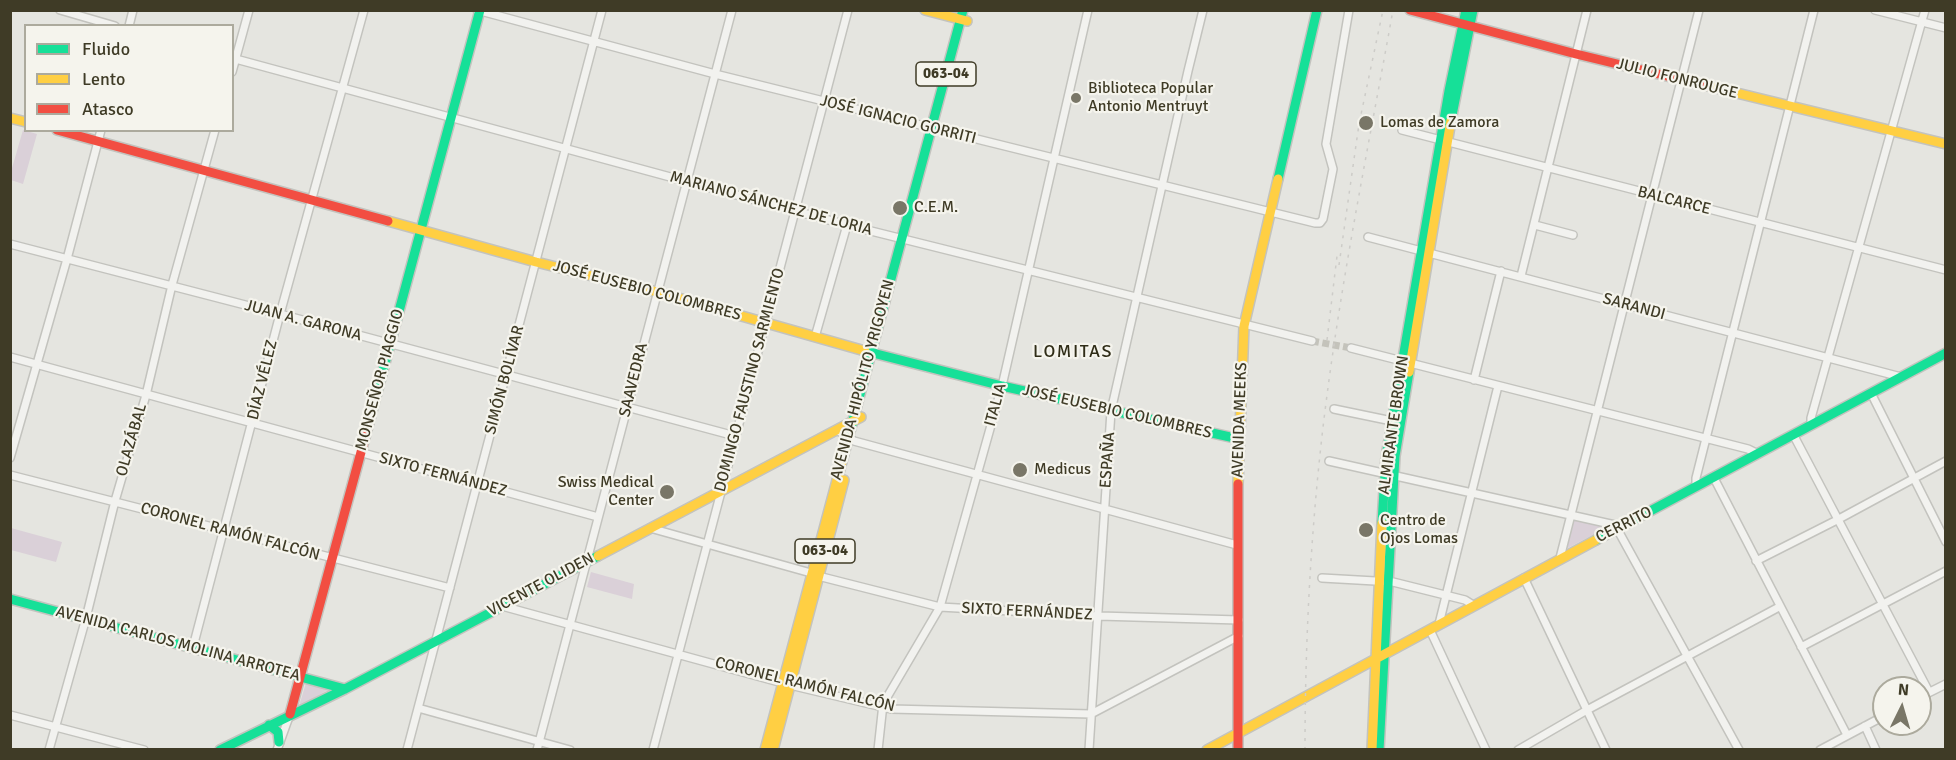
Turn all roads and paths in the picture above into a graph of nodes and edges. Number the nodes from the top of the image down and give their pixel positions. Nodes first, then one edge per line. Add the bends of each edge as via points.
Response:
1 (60, 10) edge
2 (249, 10) edge
3 (364, 10) edge
4 (602, 10) edge
5 (732, 10) edge
6 (848, 10) edge
7 (925, 10) edge
8 (970, 10) edge
9 (1088, 10) edge
10 (1203, 10) edge
11 (1317, 10) edge
12 (1350, 10) edge
13 (1410, 10) edge
14 (1466, 10) edge
15 (1473, 10) edge
16 (1587, 10) edge
17 (1700, 10) edge
18 (1814, 10) edge
19 (1875, 10) edge
20 (1925, 10) edge
21 (479, 11) edge
22 (963, 17) edge
23 (1922, 22) junction
24 (108, 24) edge
25 (1466, 26) junction
26 (1946, 28) edge
27 (594, 42) junction
28 (1576, 54) junction
29 (235, 58) edge
30 (715, 74) junction
31 (1682, 80) junction
32 (344, 88) junction
33 (824, 101) junction
34 (1790, 107) junction
35 (451, 117) junction
36 (934, 129) junction
37 (1402, 130) dead end
38 (1892, 131) junction
39 (64, 132) edge
40 (100, 132) edge
41 (214, 132) edge
42 (1443, 141) junction
43 (98, 142) junction
44 (1946, 144) edge
45 (566, 148) junction
46 (1055, 159) junction
47 (1549, 168) junction
48 (203, 171) junction
49 (687, 181) junction
50 (1162, 185) junction
51 (1652, 196) junction
52 (312, 202) junction
53 (795, 210) junction
54 (1271, 213) junction
55 (1760, 223) junction
56 (847, 225) junction
57 (1535, 225) junction
58 (421, 230) junction
59 (1574, 235) dead end
60 (1368, 237) dead end
61 (904, 240) junction
62 (10, 244) edge
63 (1858, 249) junction
64 (1426, 252) junction
65 (67, 259) junction
66 (536, 262) junction
67 (1946, 270) edge
68 (1029, 271) junction
69 (1502, 271) junction
70 (1521, 276) junction
71 (172, 285) junction
72 (657, 292) junction
73 (1137, 298) junction
74 (1625, 304) junction
75 (280, 314) junction
76 (764, 322) junction
77 (1244, 326) junction
78 (1732, 332) junction
79 (815, 337) junction
80 (1312, 341) tunnel mouth
81 (390, 345) junction
82 (1351, 348) tunnel mouth
83 (873, 353) junction
84 (1946, 353) edge
85 (10, 357) edge
86 (1827, 357) junction
87 (1406, 362) junction
88 (38, 364) junction
89 (506, 376) junction
90 (1900, 377) junction
91 (1474, 380) junction
92 (1002, 386) junction
93 (1498, 386) junction
94 (1870, 393) junction
95 (146, 395) junction
96 (627, 408) junction
97 (1335, 409) dead end
98 (1598, 410) junction
99 (1111, 411) junction
100 (856, 419) junction
101 (1392, 421) junction
102 (252, 422) junction
103 (1811, 425) junction
104 (837, 429) junction
105 (735, 436) junction
106 (1794, 436) junction
107 (1706, 438) junction
108 (851, 439) junction
109 (1239, 439) junction
110 (361, 453) junction
111 (1758, 454) junction
112 (10, 458) edge
113 (1329, 461) dead end
114 (1946, 461) edge
115 (977, 474) junction
116 (1388, 474) junction
117 (10, 475) edge
118 (1714, 478) junction
119 (1912, 478) junction
120 (478, 484) junction
121 (1696, 487) junction
122 (721, 490) junction
123 (1472, 493) junction
124 (115, 501) junction
125 (1105, 510) junction
126 (1571, 515) junction
127 (598, 516) junction
128 (1837, 520) junction
129 (650, 528) junction
130 (1617, 528) junction
131 (223, 529) junction
132 (1946, 542) edge
133 (706, 543) junction
134 (1238, 546) junction
135 (1560, 558) junction
136 (333, 559) junction
137 (1756, 561) junction
138 (586, 562) junction
139 (1946, 572) edge
140 (815, 575) junction
141 (1322, 578) dead end
142 (1524, 578) junction
143 (1383, 582) junction
144 (450, 588) junction
145 (1446, 595) junction
146 (10, 599) edge
147 (1882, 604) junction
148 (1473, 605) junction
149 (502, 606) junction
150 (940, 607) junction
151 (1779, 607) junction
152 (1099, 616) junction
153 (86, 618) junction
154 (1239, 620) junction
155 (570, 624) junction
156 (1439, 624) junction
157 (1430, 630) junction
158 (1239, 636) junction
159 (436, 642) junction
160 (193, 646) junction
161 (1801, 647) junction
162 (678, 653) junction
163 (1687, 655) junction
164 (1380, 656) junction
165 (301, 676) junction
166 (1920, 676) edge
167 (786, 683) junction
168 (1946, 684) edge
169 (345, 689) junction
170 (1932, 691) edge
171 (418, 708) junction
172 (882, 708) junction
173 (1587, 710) junction
174 (290, 714) junction
175 (1091, 714) junction
176 (10, 715) edge
177 (1872, 722) edge
178 (269, 725) junction
179 (55, 726) junction
180 (1865, 726) junction
181 (1239, 732) junction
182 (1847, 735) junction
183 (539, 741) junction
184 (278, 746) edge
185 (49, 750) edge
186 (144, 750) edge
187 (220, 750) edge
188 (407, 750) edge
189 (537, 750) edge
190 (570, 750) edge
191 (653, 750) edge
192 (765, 750) edge
193 (773, 750) edge
194 (878, 750) edge
195 (1089, 750) edge
196 (1207, 750) edge
197 (1238, 750) edge
198 (1372, 750) edge
199 (1379, 750) edge
200 (1486, 750) edge
201 (1518, 750) edge
202 (1606, 750) edge
203 (1739, 750) edge
204 (1820, 750) edge
205 (1876, 750) edge

1 - 24 street
2 - 29 street
3 - 32 street, DÍAZ VÉLEZ
4 - 27 street, SIMÓN BOLÍVAR
5 - 30 street, SAAVEDRA
6 - 33 street, DOMINGO FAUSTINO SARMIENTO
7 - 22 street
8 - 22 street, AVENIDA HIPÓLITO YRIGOYEN / 063-04
9 - 46 street, ITALIA
10 - 50 street, ESPAÑA
11 - 54 street, AVENIDA MEEKS
12 - 54 street, JOSÉ IGNACIO GORRITI via 1326,148 1332,169 1323,219 1320,223
13 - 25 street, JULIO FONROUGE
14 - 25 street
15 - 25 street
16 - 28 street
17 - 31 street
18 - 34 street
19 - 23 street
20 - 23 street
21 - 27 street, JOSÉ IGNACIO GORRITI
21 - 35 street, MONSEÑOR PIAGGIO
22 - 36 street, AVENIDA HIPÓLITO YRIGOYEN / 063-04
23 - 26 street
23 - 38 street
25 - 28 street, JULIO FONROUGE
25 - 42 street, ALMIRANTE BROWN
27 - 30 street, JOSÉ IGNACIO GORRITI
27 - 45 street, SIMÓN BOLÍVAR
28 - 31 street, JULIO FONROUGE
28 - 47 street
29 - 32 street, MARIANO SÁNCHEZ DE LORIA
30 - 33 street, JOSÉ IGNACIO GORRITI
30 - 49 street, SAAVEDRA
31 - 34 street, JULIO FONROUGE
31 - 51 street
32 - 35 street, MARIANO SÁNCHEZ DE LORIA
32 - 52 street, DÍAZ VÉLEZ
33 - 36 street, JOSÉ IGNACIO GORRITI
33 - 53 street, DOMINGO FAUSTINO SARMIENTO
34 - 38 street, JULIO FONROUGE
34 - 55 street
35 - 45 street, MARIANO SÁNCHEZ DE LORIA
35 - 58 street, MONSEÑOR PIAGGIO
36 - 46 street, JOSÉ IGNACIO GORRITI
36 - 61 street, AVENIDA HIPÓLITO YRIGOYEN / 063-04
37 - 42 street, BALCARCE
38 - 44 street, JULIO FONROUGE
38 - 63 street
39 - 43 street, JOSÉ EUSEBIO COLOMBRES
40 - 43 street
41 - 48 street, OLAZÁBAL
42 - 47 street, BALCARCE
42 - 64 street, ALMIRANTE BROWN
43 - 48 street, JOSÉ EUSEBIO COLOMBRES
43 - 65 street
45 - 49 street, MARIANO SÁNCHEZ DE LORIA
45 - 66 street, SIMÓN BOLÍVAR
46 - 50 street, JOSÉ IGNACIO GORRITI
46 - 68 street, ITALIA
47 - 51 street, BALCARCE
47 - 57 street
48 - 52 street, JOSÉ EUSEBIO COLOMBRES
48 - 71 street, OLAZÁBAL
49 - 53 street, MARIANO SÁNCHEZ DE LORIA
49 - 72 street, SAAVEDRA
50 - 54 street, JOSÉ IGNACIO GORRITI
50 - 73 street, ESPAÑA
51 - 55 street, BALCARCE
51 - 74 street
52 - 58 street, JOSÉ EUSEBIO COLOMBRES
52 - 75 street, DÍAZ VÉLEZ
53 - 56 street, MARIANO SÁNCHEZ DE LORIA
53 - 76 street, DOMINGO FAUSTINO SARMIENTO
54 - 77 street, AVENIDA MEEKS
55 - 63 street, BALCARCE
55 - 78 street
56 - 61 street, MARIANO SÁNCHEZ DE LORIA
56 - 79 street
57 - 59 street
57 - 70 street
58 - 66 street, JOSÉ EUSEBIO COLOMBRES
58 - 81 street, MONSEÑOR PIAGGIO
60 - 64 street, SARANDI
61 - 68 street, MARIANO SÁNCHEZ DE LORIA
61 - 83 street, AVENIDA HIPÓLITO YRIGOYEN / 063-04
62 - 65 street, JUAN A. GARONA
63 - 67 street, BALCARCE
63 - 86 street
64 - 69 street, SARANDI
64 - 87 street, ALMIRANTE BROWN
65 - 71 street, JUAN A. GARONA
65 - 88 street
66 - 72 street, JOSÉ EUSEBIO COLOMBRES
66 - 89 street, SIMÓN BOLÍVAR
68 - 73 street, MARIANO SÁNCHEZ DE LORIA
68 - 92 street, ITALIA
69 - 70 street, SARANDI
69 - 91 street
70 - 74 street, SARANDI
71 - 75 street, JUAN A. GARONA
71 - 95 street, OLAZÁBAL
72 - 76 street, JOSÉ EUSEBIO COLOMBRES
72 - 96 street, SAAVEDRA
73 - 77 street, MARIANO SÁNCHEZ DE LORIA
73 - 99 street, ESPAÑA
74 - 78 street, SARANDI
74 - 98 street
75 - 81 street, JUAN A. GARONA
75 - 102 street, DÍAZ VÉLEZ
76 - 79 street, JOSÉ EUSEBIO COLOMBRES
76 - 105 street, DOMINGO FAUSTINO SARMIENTO
77 - 80 street, MARIANO SÁNCHEZ DE LORIA
77 - 109 street, AVENIDA MEEKS
78 - 86 street, SARANDI
78 - 107 street
79 - 83 street, JOSÉ EUSEBIO COLOMBRES
81 - 89 street, JUAN A. GARONA
81 - 110 street, MONSEÑOR PIAGGIO
82 - 87 street
83 - 92 street, JOSÉ EUSEBIO COLOMBRES
83 - 100 street, AVENIDA HIPÓLITO YRIGOYEN / 063-04
84 - 90 street, CERRITO
85 - 88 street, SIXTO FERNÁNDEZ
86 - 90 street, SARANDI
86 - 103 street
87 - 91 street
87 - 101 street, ALMIRANTE BROWN
87 - 116 street, ALMIRANTE BROWN
88 - 95 street, SIXTO FERNÁNDEZ
88 - 112 street
89 - 96 street, JUAN A. GARONA
89 - 120 street, SIMÓN BOLÍVAR
90 - 94 street, CERRITO
91 - 93 street
92 - 99 street, JOSÉ EUSEBIO COLOMBRES
92 - 115 street, ITALIA
93 - 98 street
93 - 123 street
94 - 103 street, CERRITO
94 - 119 street
95 - 102 street, SIXTO FERNÁNDEZ
95 - 124 street, OLAZÁBAL
96 - 105 street, JUAN A. GARONA
96 - 127 street, SAAVEDRA
97 - 101 street
98 - 107 street
98 - 126 street
99 - 109 street, JOSÉ EUSEBIO COLOMBRES
99 - 125 street, ESPAÑA
100 - 104 street, VICENTE OLIDEN
100 - 108 street, AVENIDA HIPÓLITO YRIGOYEN / 063-04
101 - 116 street, ALMIRANTE BROWN
102 - 110 street, SIXTO FERNÁNDEZ
102 - 131 street, DÍAZ VÉLEZ
103 - 106 street, CERRITO
104 - 108 street
104 - 122 street, VICENTE OLIDEN
105 - 122 street, DOMINGO FAUSTINO SARMIENTO
106 - 111 street, CERRITO
106 - 128 street
107 - 111 street
107 - 121 street
108 - 115 street
108 - 140 street, AVENIDA HIPÓLITO YRIGOYEN / 063-04
109 - 134 street, AVENIDA MEEKS
110 - 120 street, SIXTO FERNÁNDEZ
110 - 136 street, MONSEÑOR PIAGGIO
111 - 118 street, CERRITO
113 - 116 street
114 - 119 street
115 - 125 street
115 - 150 street, ITALIA
116 - 123 street
116 - 143 street, ALMIRANTE BROWN
117 - 124 street, CORONEL RAMÓN FALCÓN
118 - 121 street, CERRITO
118 - 137 street
119 - 128 street
119 - 132 street
120 - 127 street, SIXTO FERNÁNDEZ
120 - 144 street, SIMÓN BOLÍVAR
121 - 130 street, CERRITO
122 - 129 street, VICENTE OLIDEN
122 - 133 street, DOMINGO FAUSTINO SARMIENTO
123 - 126 street
123 - 145 street
124 - 131 street, CORONEL RAMÓN FALCÓN
124 - 153 street, OLAZÁBAL
125 - 134 street
125 - 152 street, ESPAÑA
126 - 130 street
126 - 135 street
127 - 138 street, SAAVEDRA
128 - 137 street
128 - 147 street
129 - 133 street, SIXTO FERNÁNDEZ
129 - 138 street, VICENTE OLIDEN
130 - 135 street, CERRITO
130 - 163 street
131 - 136 street, CORONEL RAMÓN FALCÓN
131 - 160 street, DÍAZ VÉLEZ
133 - 140 street, SIXTO FERNÁNDEZ
133 - 162 street, DOMINGO FAUSTINO SARMIENTO
134 - 154 street, AVENIDA MEEKS
135 - 142 street, CERRITO
136 - 144 street, CORONEL RAMÓN FALCÓN
136 - 165 street, MONSEÑOR PIAGGIO
137 - 151 street
138 - 149 street, VICENTE OLIDEN
138 - 155 street, SAAVEDRA
139 - 147 street
140 - 150 street, SIXTO FERNÁNDEZ
140 - 167 street, AVENIDA HIPÓLITO YRIGOYEN / 063-04
141 - 143 street
142 - 148 street, CERRITO
142 - 173 street
143 - 145 street
143 - 164 street, ALMIRANTE BROWN
144 - 159 street, SIMÓN BOLÍVAR
145 - 148 street
145 - 156 street
146 - 153 street, AVENIDA CARLOS MOLINA ARROTEA
147 - 161 street
147 - 166 street
148 - 156 street, CERRITO
149 - 155 street, CORONEL RAMÓN FALCÓN
149 - 159 street, VICENTE OLIDEN
150 - 152 street, SIXTO FERNÁNDEZ
150 - 172 street, ITALIA
151 - 161 street
151 - 163 street
152 - 154 street, SIXTO FERNÁNDEZ
152 - 175 street, ESPAÑA
153 - 160 street, AVENIDA CARLOS MOLINA ARROTEA
153 - 179 street, OLAZÁBAL
154 - 158 street, AVENIDA MEEKS
155 - 162 street, CORONEL RAMÓN FALCÓN
155 - 183 street, SAAVEDRA
156 - 157 street, CERRITO
157 - 164 street, CERRITO
157 - 200 street
158 - 175 street, CORONEL RAMÓN FALCÓN
158 - 181 street, AVENIDA MEEKS
159 - 169 street, VICENTE OLIDEN
159 - 171 street, SIMÓN BOLÍVAR
160 - 165 street, AVENIDA CARLOS MOLINA ARROTEA
161 - 182 street
162 - 167 street, CORONEL RAMÓN FALCÓN
162 - 191 street, DOMINGO FAUSTINO SARMIENTO
163 - 173 street
163 - 203 street
164 - 181 street, CERRITO
164 - 198 street, ALMIRANTE BROWN
164 - 199 street, ALMIRANTE BROWN
165 - 169 street, AVENIDA CARLOS MOLINA ARROTEA
165 - 174 street, MONSEÑOR PIAGGIO
167 - 172 street, CORONEL RAMÓN FALCÓN
167 - 192 street, AVENIDA HIPÓLITO YRIGOYEN / 063-04
167 - 193 street, AVENIDA HIPÓLITO YRIGOYEN / 063-04
168 - 170 street
169 - 174 street, VICENTE OLIDEN
171 - 183 street
171 - 188 street, SIMÓN BOLÍVAR
172 - 175 street, CORONEL RAMÓN FALCÓN
172 - 194 street, ITALIA
173 - 201 street
173 - 202 street
174 - 178 street, VICENTE OLIDEN
174 - 184 street, MONSEÑOR PIAGGIO
175 - 195 street, ESPAÑA
176 - 179 street
177 - 180 street
178 - 184 street via 278,732
178 - 187 street, VICENTE OLIDEN
179 - 185 street, OLAZÁBAL
179 - 186 street
180 - 182 street
180 - 205 street
181 - 196 street, CERRITO
181 - 197 street, AVENIDA MEEKS
182 - 204 street
183 - 189 street, SAAVEDRA
183 - 190 street

